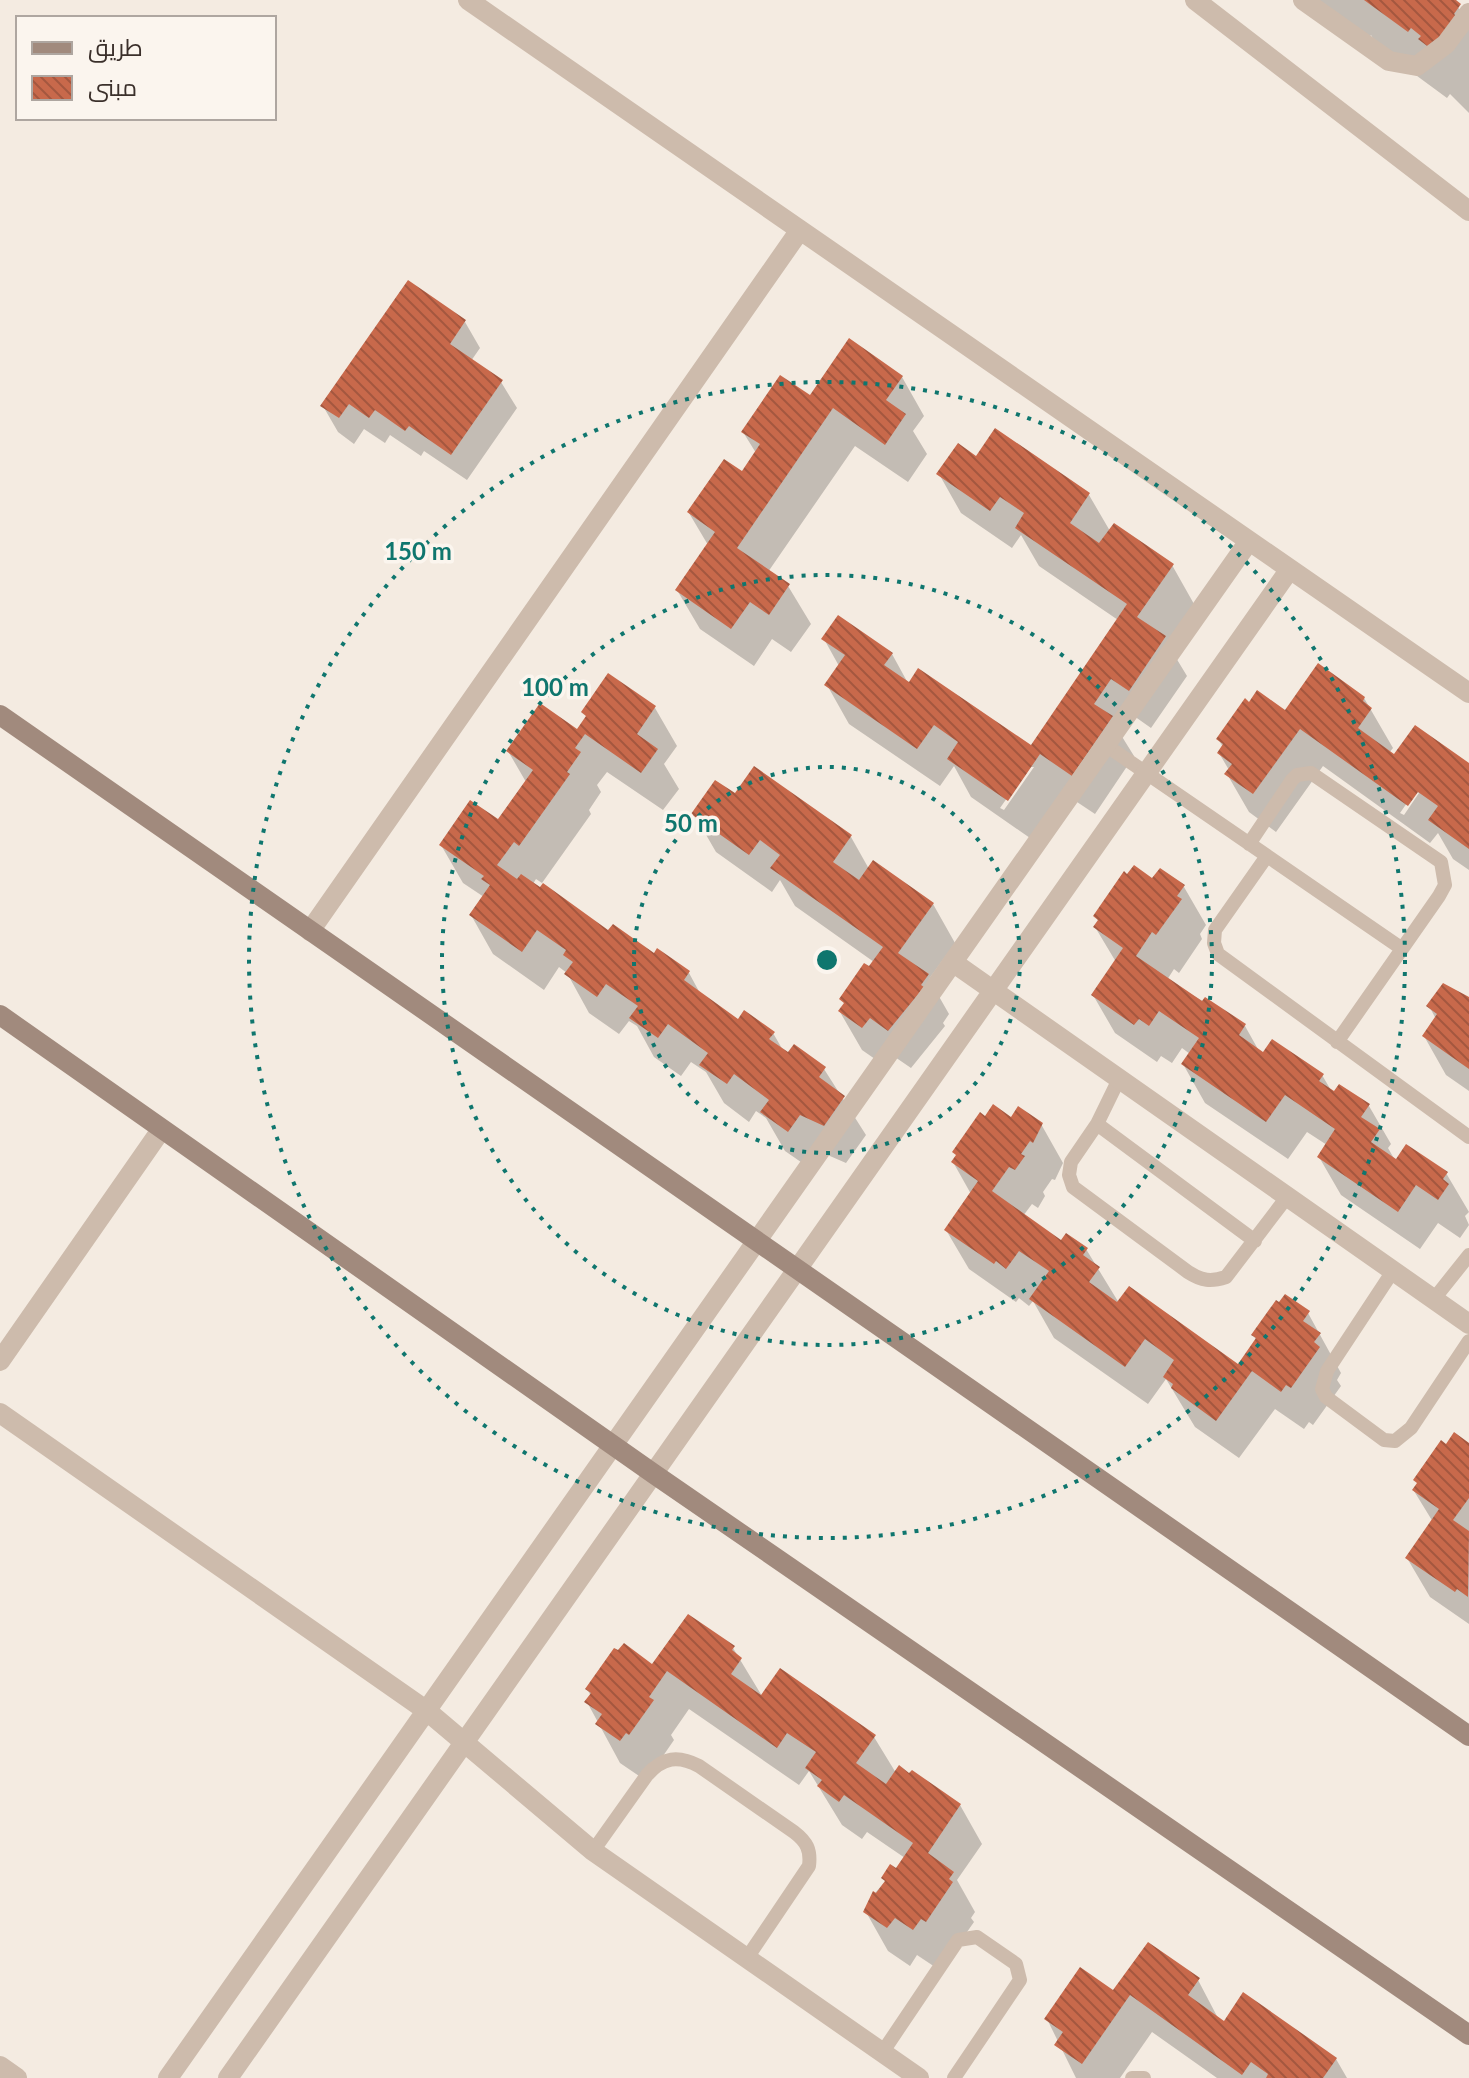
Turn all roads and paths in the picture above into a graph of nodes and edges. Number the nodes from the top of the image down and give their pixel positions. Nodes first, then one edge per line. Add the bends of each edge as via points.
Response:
1 (468, 0) edge
2 (1195, 0) edge
3 (1303, 0) edge
4 (1469, 13) edge
5 (1469, 211) edge
6 (800, 230) junction
7 (1249, 541) junction
8 (1290, 569) junction
9 (1469, 693) edge
10 (0, 715) edge
11 (1107, 746) junction
12 (1147, 775) junction
13 (1249, 844) junction
14 (1267, 856) junction
15 (310, 931) junction
16 (1401, 948) junction
17 (954, 963) junction
18 (995, 992) junction
19 (0, 1015) edge
20 (1337, 1042) junction
21 (1119, 1079) junction
22 (1097, 1124) junction
23 (161, 1130) junction
24 (1469, 1137) edge
25 (1287, 1197) junction
26 (1255, 1241) junction
27 (757, 1242) junction
28 (1469, 1255) edge
29 (798, 1270) junction
30 (1393, 1271) junction
31 (1434, 1299) junction
32 (1469, 1324) edge
33 (1469, 1341) edge
34 (0, 1361) edge
35 (0, 1413) edge
36 (614, 1446) junction
37 (654, 1474) junction
38 (427, 1711) junction
39 (1469, 1736) edge
40 (466, 1743) junction
41 (593, 1851) junction
42 (747, 1958) junction
43 (1469, 2035) edge
44 (882, 2053) junction
45 (0, 2066) edge
46 (17, 2078) edge
47 (168, 2078) edge
48 (228, 2078) edge
49 (919, 2078) edge
50 (954, 2078) edge
51 (1132, 2078) edge
52 (1144, 2078) edge

1 - 6 street
2 - 5 street
3 - 4 street via 1389,61 1417,66 1446,44
6 - 7 street
6 - 15 street
7 - 8 street
7 - 11 street
8 - 9 street
8 - 12 street
10 - 15 main road
11 - 12 lane
11 - 17 street
12 - 13 lane
12 - 18 street
13 - 14 lane
13 - 16 lane via 1297,775 1318,777 1441,862 1445,885
14 - 16 lane
14 - 20 lane via 1215,930 1218,954
15 - 27 main road
16 - 20 lane
17 - 18 street
17 - 27 street
18 - 21 street
18 - 29 street
19 - 23 main road
20 - 24 lane
21 - 22 lane
21 - 25 street
22 - 26 lane
22 - 26 lane via 1071,1162 1069,1175 1073,1187 1094,1204 1199,1280 1226,1277
23 - 34 street
23 - 36 main road
25 - 26 lane
25 - 30 street
27 - 29 main road
27 - 36 street
28 - 31 lane
29 - 37 street
29 - 39 main road
30 - 31 street
30 - 33 lane via 1327,1371 1322,1389 1326,1397 1384,1440 1395,1441 1411,1428
31 - 32 street
35 - 38 street
36 - 37 main road
36 - 38 street
37 - 40 street
37 - 43 main road
38 - 40 street
38 - 47 street
40 - 41 street
40 - 48 street
41 - 42 street
41 - 42 lane via 647,1775 671,1758 699,1766 794,1832 805,1841 809,1866
42 - 44 street
44 - 49 street
44 - 50 lane via 958,1940 977,1937 1016,1964 1020,1980
45 - 46 street
51 - 52 lane

